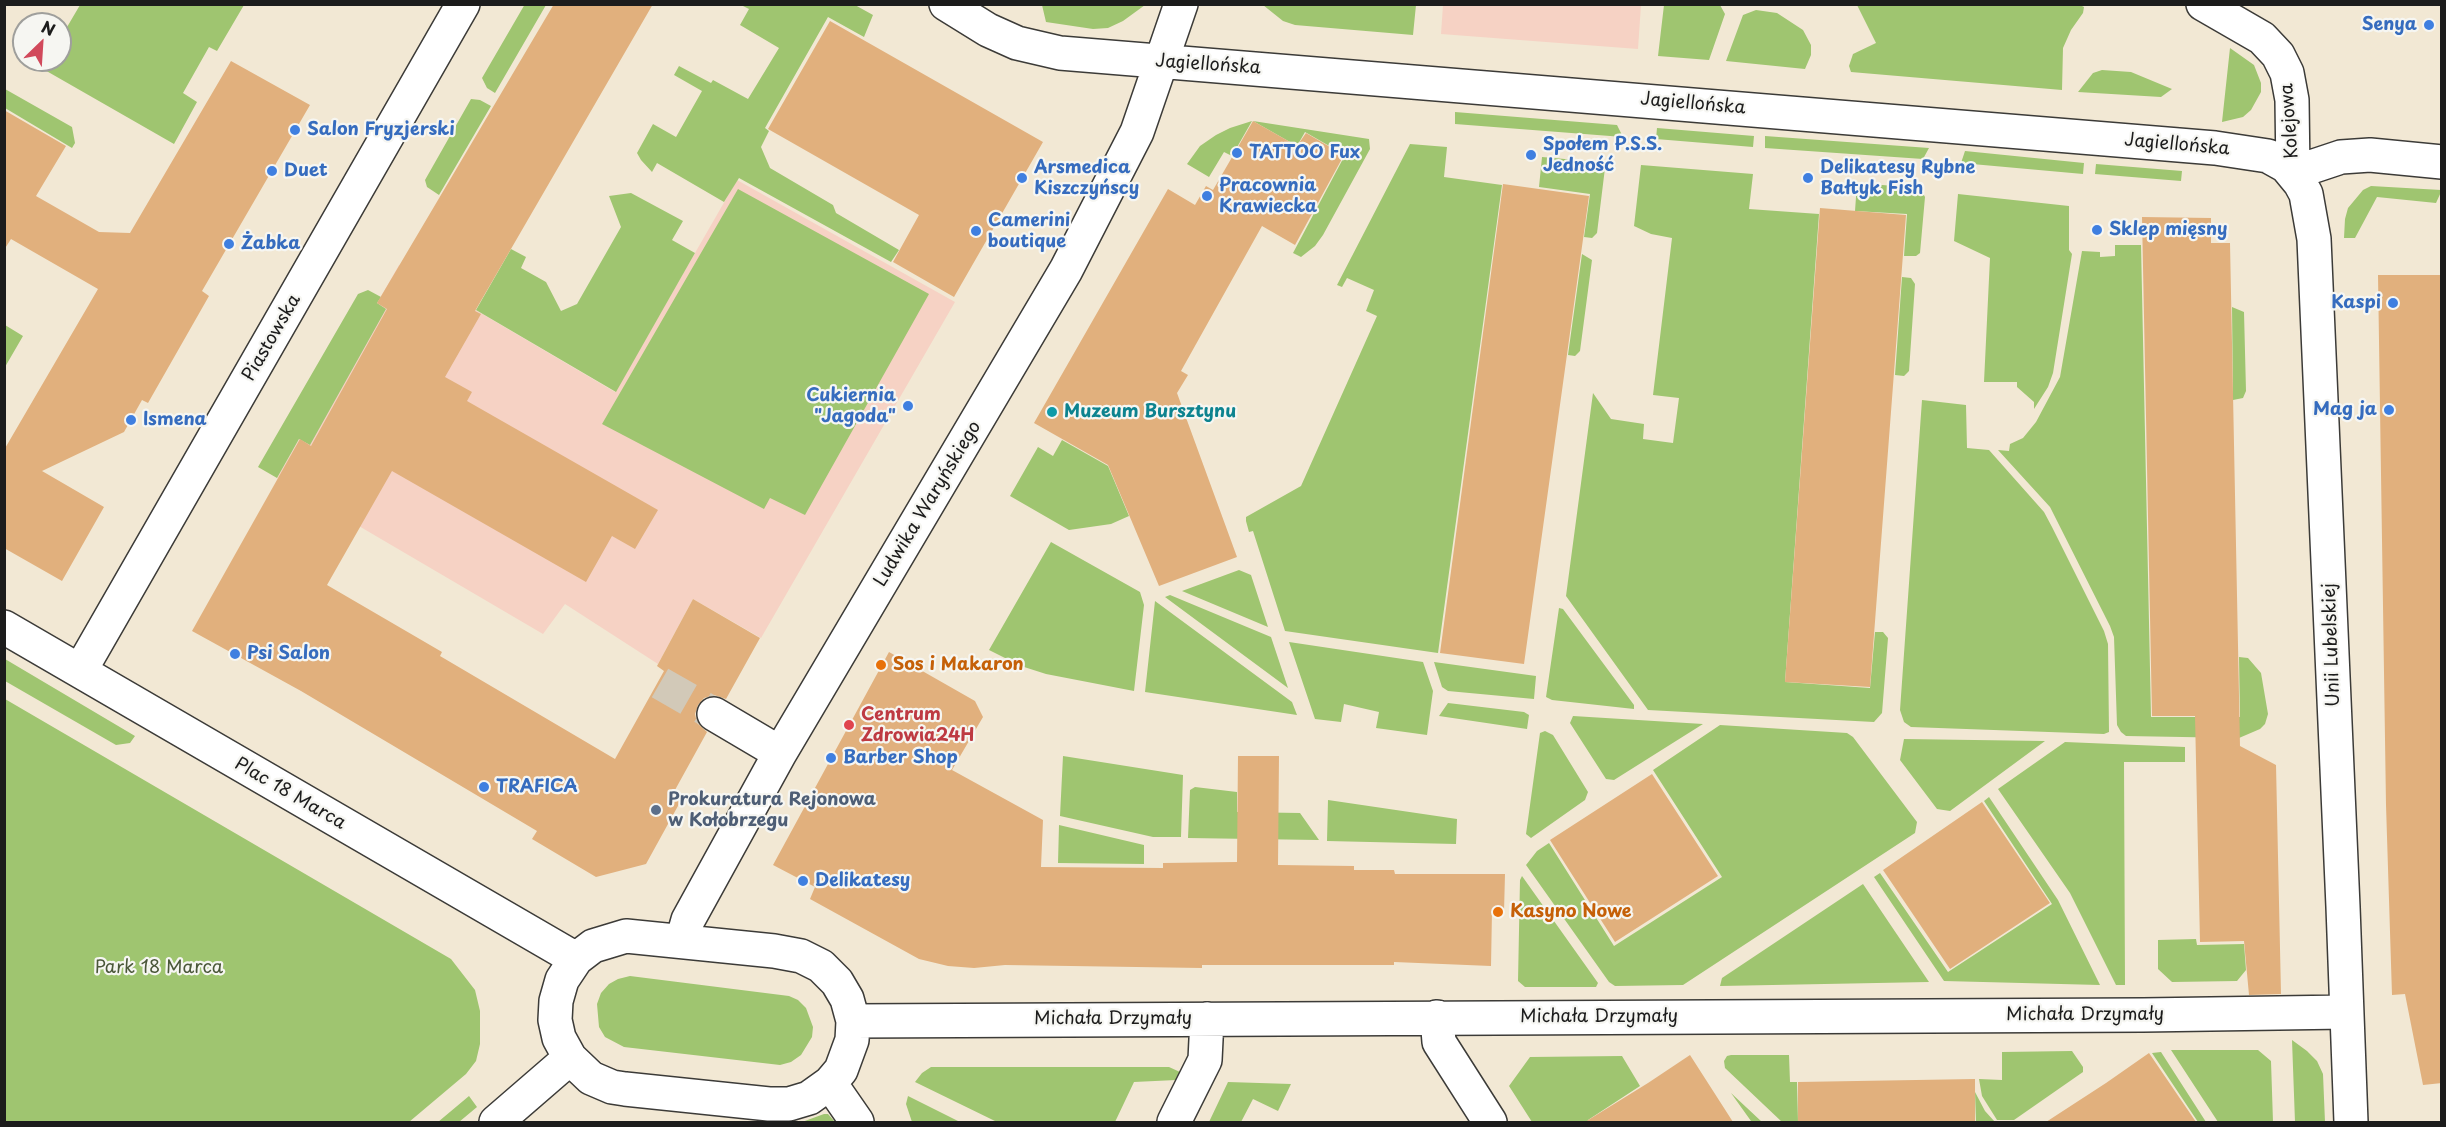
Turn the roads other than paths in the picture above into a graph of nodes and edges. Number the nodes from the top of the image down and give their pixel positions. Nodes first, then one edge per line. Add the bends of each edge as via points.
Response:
1 (463, 4) edge
2 (946, 4) edge
3 (1181, 4) edge
4 (2209, 8) edge
5 (1161, 61) junction
6 (2442, 162) edge
7 (2293, 173) junction
8 (4, 627) edge
9 (80, 671) junction
10 (714, 714) tunnel mouth
11 (780, 753) junction
12 (682, 940) junction
13 (576, 959) junction
14 (2346, 1012) junction
15 (1437, 1017) junction
16 (1207, 1019) junction
17 (853, 1021) junction
18 (570, 1058) junction
19 (830, 1083) junction
20 (746, 1112) edge
21 (496, 1122) edge
22 (857, 1122) edge
23 (1174, 1122) edge
24 (1490, 1122) edge
25 (2350, 1122) edge

1 - 9 street, Piastowska
2 - 5 street, Jagiellońska via 988,30 1037,49
3 - 5 street
4 - 7 street, Kolejowa via 2262,38 2278,55 2287,73 2292,100
5 - 7 street, Jagiellońska via 2215,148 2268,156
5 - 11 street, Ludwika Waryńskiego via 1137,132 1066,270
6 - 7 street via 2370,155 2342,157
7 - 14 street, Unii Lubelskiej via 2306,194 2314,239
8 - 9 street, Plac 18 Marca
9 - 13 street, Plac 18 Marca
10 - 11 street
11 - 12 street, Ludwika Waryńskiego via 688,920
12 - 13 street via 626,936 593,946
12 - 17 street via 801,956 821,966 837,982
13 - 18 street via 562,980 556,1001 559,1038
14 - 15 street, Michała Drzymały
14 - 25 street, Unii Lubelskiej
15 - 16 street, Michała Drzymały
15 - 24 street via 1439,1042
16 - 17 street, Michała Drzymały
16 - 23 street via 1205,1060
17 - 19 street via 848,1055
18 - 20 street via 591,1078 612,1087
18 - 21 street
19 - 20 street via 809,1098
19 - 22 street

